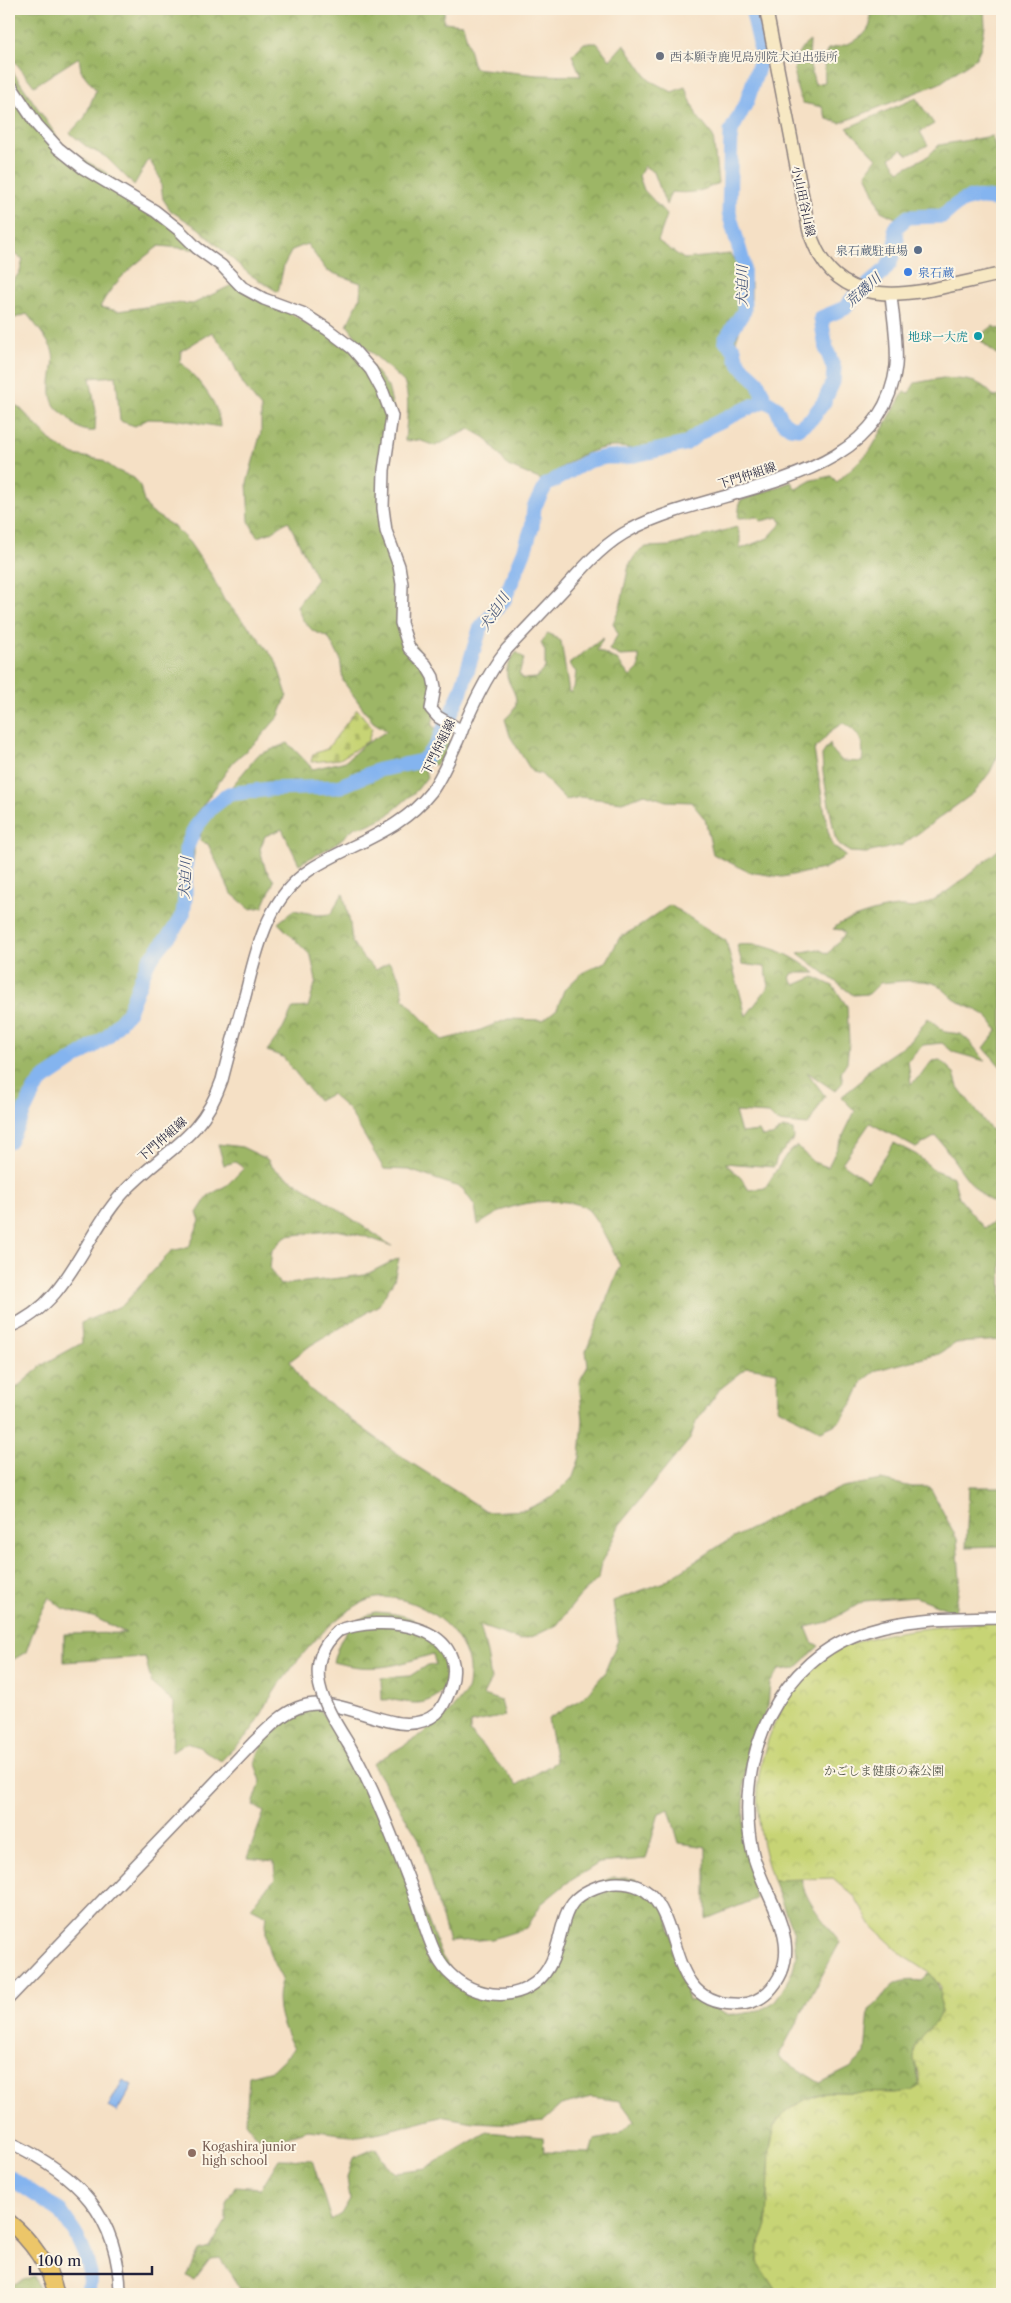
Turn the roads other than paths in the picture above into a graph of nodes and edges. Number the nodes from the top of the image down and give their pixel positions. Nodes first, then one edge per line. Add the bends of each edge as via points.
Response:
1 (766, 9) edge
2 (9, 83) edge
3 (1002, 274) edge
4 (891, 295) junction
5 (462, 731) junction
6 (9, 1327) edge
7 (1002, 1617) edge
8 (326, 1704) junction
9 (9, 1998) edge
10 (9, 2142) edge
11 (9, 2222) edge
12 (56, 2294) edge
13 (120, 2294) edge

1 - 4 main road, 小山田谷山線 via 812,238 820,257 832,274 853,287
2 - 5 street via 37,125 83,168 155,211 222,266 242,287 302,313 326,329 352,348 371,370 392,416 384,470 383,508 386,532 402,584 402,630 409,648 433,677 435,687 431,709
3 - 4 main road, 小山田谷山線
4 - 5 street, 下門仲組線 via 897,350 891,389 882,408 859,439 824,462 660,517 632,528 609,544 507,649 484,682
5 - 6 street, 下門仲組線 via 436,784 411,814 385,832 310,870 285,892 268,919 258,945 222,1080 206,1115 181,1144 122,1194 58,1291 30,1316
7 - 8 street, bridge via 907,1622 854,1635 814,1658 779,1698 755,1752 748,1815 752,1850 783,1930 784,1960 778,1978 767,1993 743,2004 717,2002 693,1985 682,1971 666,1916 655,1900 640,1886 622,1883 603,1885 577,1899 568,1911 560,1941 544,1975 527,1988 492,1994 458,1982 440,1961 366,1780
8 - 8 street, bridge via 317,1674 321,1656 338,1632 372,1623 394,1623 432,1636 445,1646 452,1660 449,1692 438,1712 418,1722 399,1724 343,1706
8 - 9 street via 296,1708 275,1722
10 - 13 street via 56,2169 88,2198 107,2227 115,2248 120,2270
11 - 12 highway via 27,2238 41,2258

